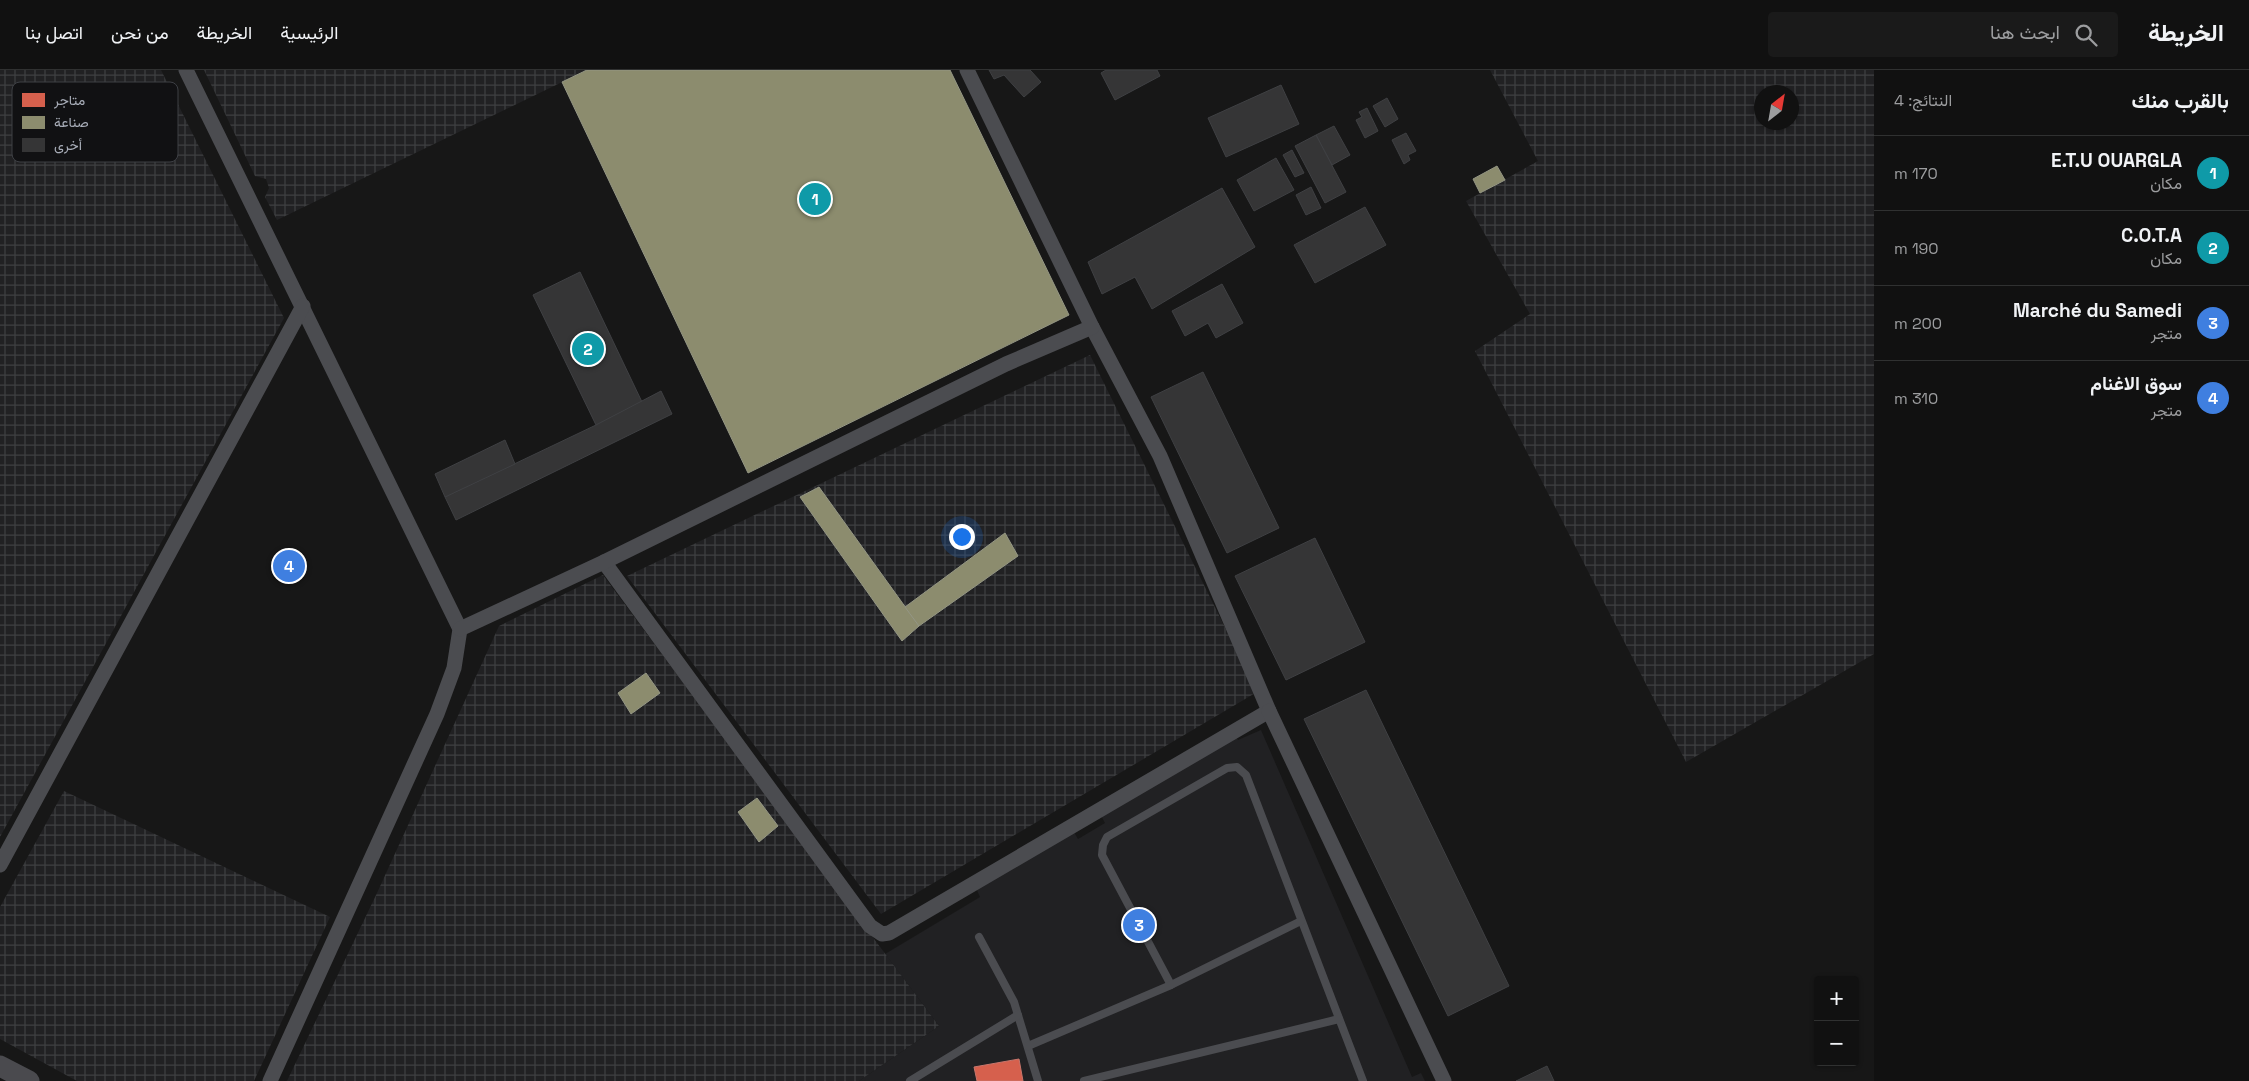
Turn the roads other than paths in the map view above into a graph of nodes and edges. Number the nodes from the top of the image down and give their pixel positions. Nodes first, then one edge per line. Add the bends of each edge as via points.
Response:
1 (186, 70) edge
2 (967, 70) edge
3 (303, 306) junction
4 (1092, 327) junction
5 (604, 562) junction
6 (460, 629) junction
7 (1269, 711) junction
8 (0, 865) edge
9 (1301, 921) junction
10 (979, 937) dead end
11 (1171, 985) junction
12 (1018, 1015) junction
13 (1339, 1019) junction
14 (1028, 1046) junction
15 (0, 1066) edge
16 (29, 1081) edge
17 (270, 1081) edge
18 (910, 1081) edge
19 (1038, 1081) edge
20 (1084, 1081) edge
21 (1363, 1081) edge
22 (1444, 1081) edge

1 - 3 street
2 - 4 street
3 - 6 street
3 - 8 street
4 - 5 street via 1006,364
4 - 7 street via 1160,456
5 - 6 street
5 - 7 street via 870,926 882,934 889,933
6 - 17 street via 454,668 437,714
7 - 22 street
9 - 11 lane
9 - 11 lane via 1246,775 1237,767 1227,768 1107,837 1103,845 1102,856
9 - 13 lane
10 - 12 lane
11 - 14 lane
12 - 14 lane
12 - 18 lane
13 - 20 lane
13 - 21 lane
14 - 19 lane
15 - 16 street

